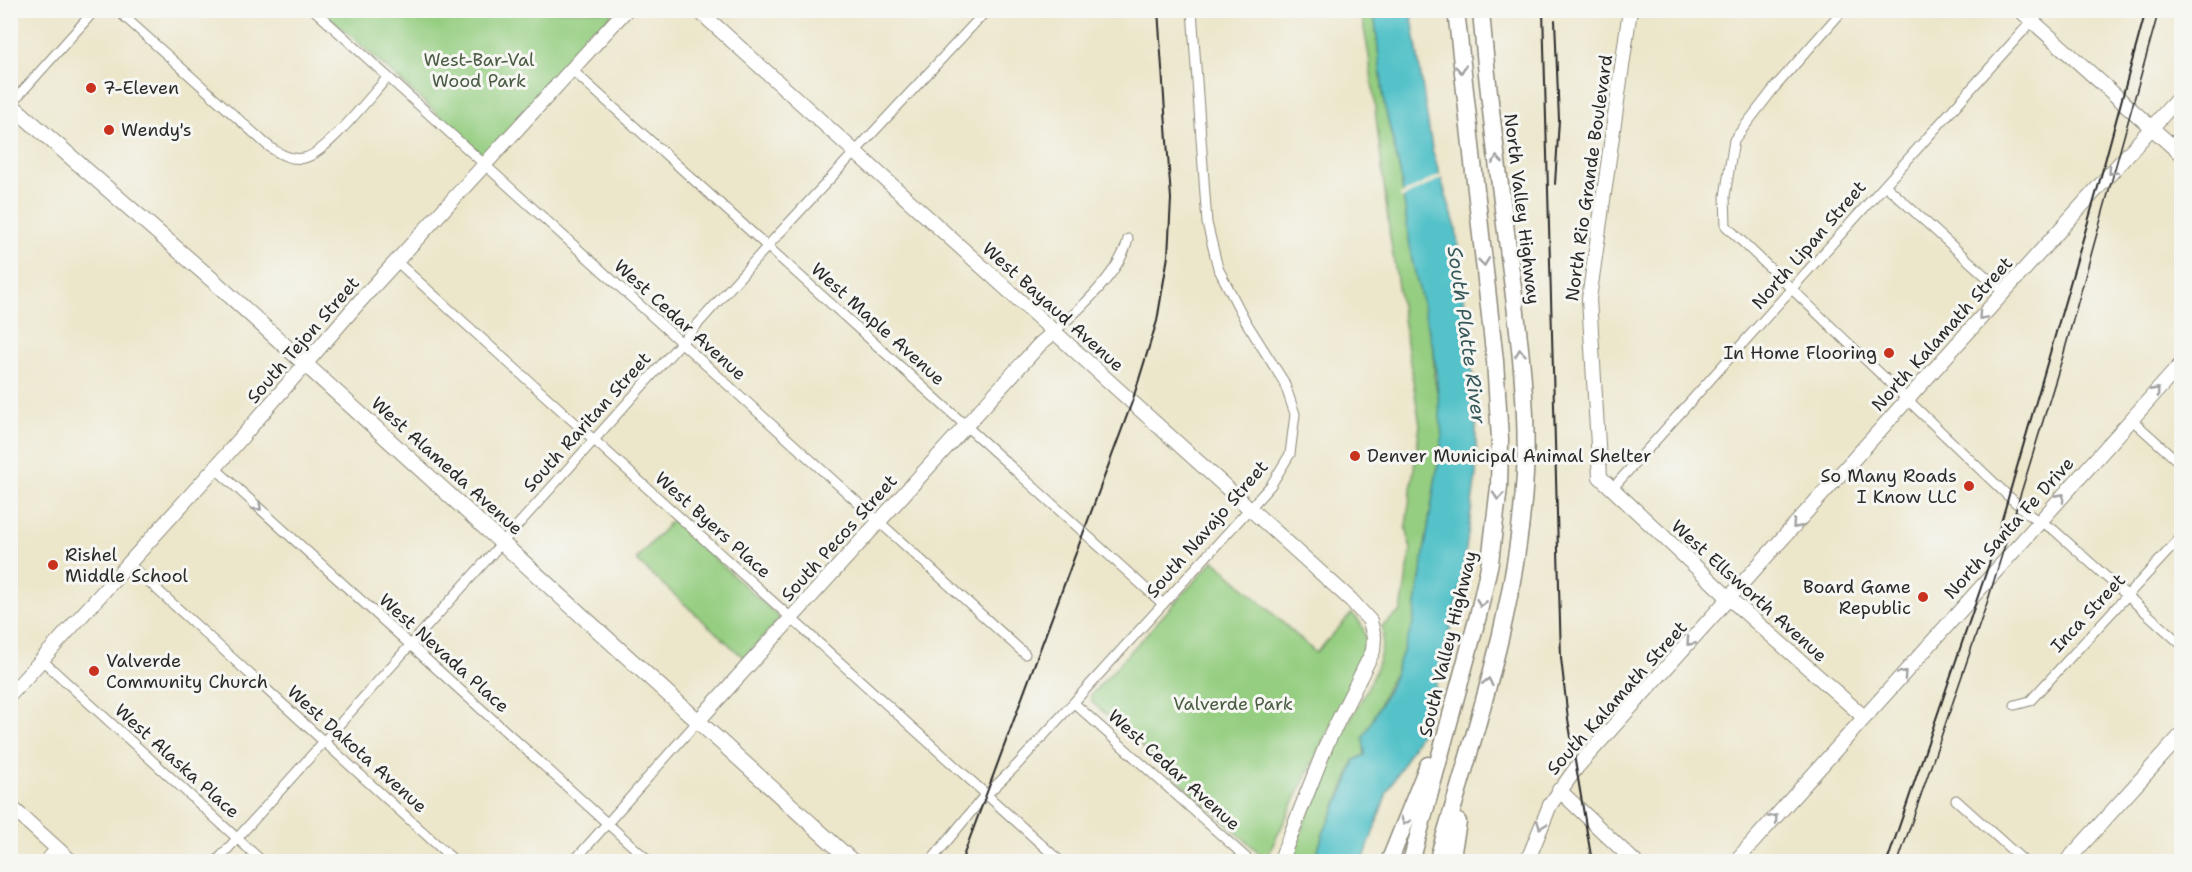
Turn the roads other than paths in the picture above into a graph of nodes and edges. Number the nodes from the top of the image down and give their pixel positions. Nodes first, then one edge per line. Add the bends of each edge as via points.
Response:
1 (95, 10) edge
2 (117, 10) edge
3 (314, 10) edge
4 (626, 10) edge
5 (698, 10) edge
6 (987, 10) edge
7 (1192, 10) edge
8 (1456, 10) edge
9 (1481, 10) edge
10 (1630, 10) edge
11 (1843, 10) edge
12 (2020, 10) edge
13 (2032, 21) junction
14 (571, 69) junction
15 (388, 77) junction
16 (2181, 94) edge
17 (11, 104) edge
18 (2151, 128) junction
19 (856, 153) junction
20 (2181, 155) edge
21 (484, 165) junction
22 (1885, 185) junction
23 (1128, 239) dead end
24 (768, 246) junction
25 (396, 261) junction
26 (1791, 291) junction
27 (2003, 292) junction
28 (1054, 332) junction
29 (681, 343) junction
30 (2181, 363) edge
31 (305, 365) junction
32 (1906, 401) junction
33 (2131, 419) junction
34 (966, 425) junction
35 (594, 440) junction
36 (2181, 465) edge
37 (215, 468) junction
38 (1611, 490) junction
39 (1249, 508) junction
40 (2040, 520) junction
41 (878, 521) junction
42 (2181, 536) edge
43 (501, 542) junction
44 (129, 564) junction
45 (2127, 595) junction
46 (1730, 599) junction
47 (1163, 604) junction
48 (790, 618) junction
49 (410, 644) junction
50 (2181, 645) edge
51 (1024, 654) dead end
52 (42, 660) junction
53 (1464, 669) junction
54 (10, 696) edge
55 (1074, 703) junction
56 (2015, 705) dead end
57 (1864, 717) junction
58 (698, 721) junction
59 (2181, 734) edge
60 (1474, 739) junction
61 (323, 741) junction
62 (1559, 790) junction
63 (986, 794) junction
64 (1956, 800) dead end
65 (10, 806) edge
66 (607, 823) junction
67 (237, 838) junction
68 (56, 847) junction
69 (43, 861) edge
70 (72, 861) edge
71 (216, 861) edge
72 (263, 861) edge
73 (456, 861) edge
74 (573, 861) edge
75 (650, 861) edge
76 (853, 861) edge
77 (930, 861) edge
78 (1061, 861) edge
79 (1251, 861) edge
80 (1280, 861) edge
81 (1389, 861) edge
82 (1411, 861) edge
83 (1437, 861) edge
84 (1451, 861) edge
85 (1527, 861) edge
86 (1635, 861) edge
87 (1735, 861) edge
88 (2025, 861) edge
89 (2066, 861) edge

1 - 17 street
2 - 15 street via 266,144 289,158 305,158 322,149
3 - 15 street, West Cedar Avenue
4 - 14 street, South Tejon Street
5 - 19 street, West Bayaud Avenue
6 - 19 street, South Raritan Street
7 - 39 street, South Navajo Street via 1207,223 1218,268 1288,391 1295,414 1287,460 1276,480
8 -> 53 highway, South Valley Highway via 1498,395 1500,456 1484,590
60 -> 9 highway, North Valley Highway via 1506,611 1525,473 1525,411
10 - 38 street, North Rio Grande Boulevard via 1589,299 1600,477
11 - 26 street via 1734,140 1725,196 1726,226
12 - 13 street
13 - 18 street
13 - 22 street, North Lipan Street
14 - 21 street, South Tejon Street
14 - 24 street, West Maple Avenue
15 - 21 street, West Cedar Avenue
16 - 18 street, North Kalamath Street
17 - 31 main road, West Alameda Avenue
18 - 20 street
18 -> 27 street, North Kalamath Street
19 - 24 street, South Raritan Street
19 - 28 street, West Bayaud Avenue
21 - 25 street, South Tejon Street
21 - 29 street, West Cedar Avenue
22 - 26 street, North Lipan Street
22 - 27 street
23 - 28 street, South Pecos Street via 1115,267
24 - 29 street, South Raritan Street
24 - 34 street, West Maple Avenue
25 - 31 street, South Tejon Street
25 - 35 street, West Byers Place
26 - 32 street
26 - 38 street, North Lipan Street
27 -> 32 street, North Kalamath Street
28 - 34 street, South Pecos Street
28 - 39 street, West Bayaud Avenue
29 - 35 street, South Raritan Street
29 - 41 street, West Cedar Avenue
33 -> 30 street, North Santa Fe Drive
31 - 37 street, South Tejon Street
31 - 43 main road, West Alameda Avenue
32 - 40 street via 2008,496
32 -> 46 street, North Kalamath Street
33 - 36 street
40 -> 33 street, North Santa Fe Drive
34 - 41 street, South Pecos Street
34 - 47 street, West Maple Avenue
35 - 43 street, South Raritan Street
35 - 48 street, West Byers Place
37 - 44 street, South Tejon Street
37 -> 49 street, West Nevada Place
38 - 46 street, West Ellsworth Avenue
39 - 47 street, South Navajo Street
39 - 80 street, West Bayaud Avenue via 1361,609 1370,621 1374,637 1371,656 1327,743
40 - 45 street
57 -> 40 street, North Santa Fe Drive
41 - 48 street, South Pecos Street
41 - 51 street, West Cedar Avenue
42 - 45 street, Inca Street
43 - 49 street, South Raritan Street
43 - 58 main road, West Alameda Avenue
44 - 52 street, South Tejon Street
44 - 61 street, West Dakota Avenue
45 - 50 street
45 - 56 street, Inca Street via 2030,701
46 - 57 street, West Ellsworth Avenue
46 -> 62 street, South Kalamath Street
47 - 55 street, South Navajo Street
48 - 58 street, South Pecos Street
48 - 63 street, West Byers Place
49 - 61 street, South Raritan Street
49 - 66 street, West Nevada Place
52 - 54 street, South Tejon Street
52 - 67 street, West Alaska Place
53 -> 81 highway
53 - 82 highway, South Valley Highway
55 - 63 street, South Navajo Street via 1006,778
55 - 79 street, West Cedar Avenue
87 -> 57 street, North Santa Fe Drive
58 - 66 street, South Pecos Street
58 - 76 main road, West Alameda Avenue
59 - 89 street
60 - 83 highway
60 - 84 highway
61 - 67 street, South Raritan Street
61 - 73 street, West Dakota Avenue
62 -> 85 street, South Kalamath Street
62 - 86 street
63 - 77 street, South Navajo Street
63 - 78 street, West Byers Place
64 - 88 street
65 - 68 street
66 - 74 street, South Pecos Street
66 - 75 street, West Nevada Place
67 - 71 street, South Raritan Street
67 - 72 street, West Alaska Place
68 - 69 street
68 - 70 street

